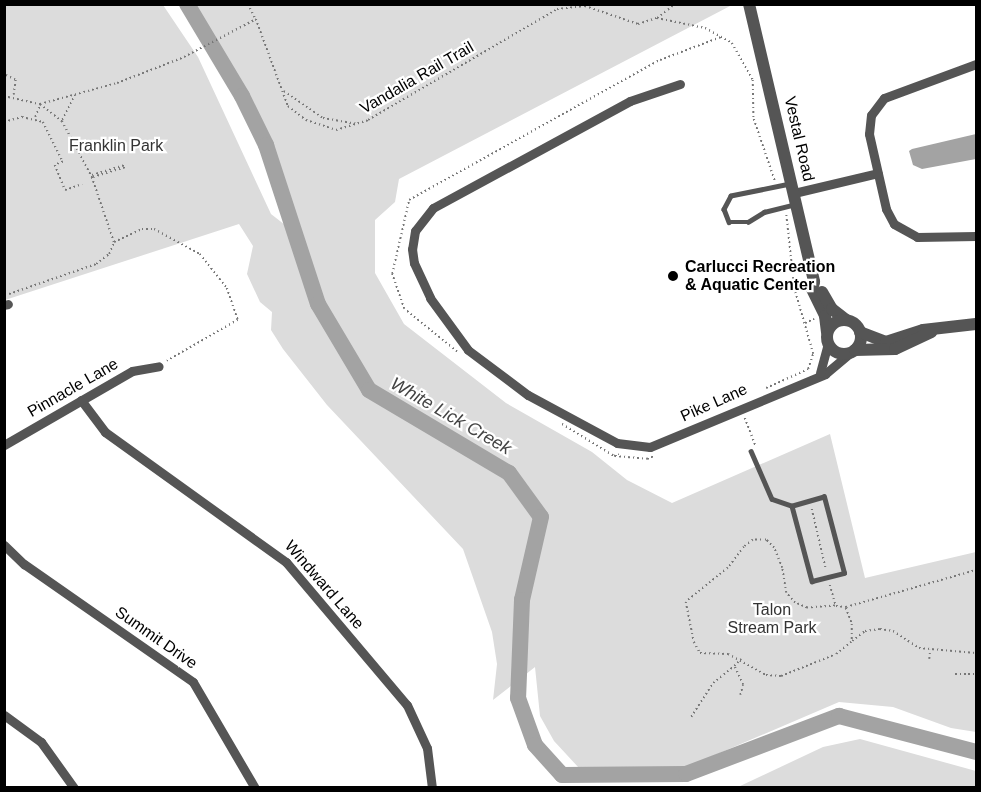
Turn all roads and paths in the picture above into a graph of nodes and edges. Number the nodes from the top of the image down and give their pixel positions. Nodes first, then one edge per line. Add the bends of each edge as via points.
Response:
1 (248, 4) edge
2 (675, 4) edge
3 (749, 4) edge
4 (657, 18) junction
5 (256, 19) junction
6 (721, 37) junction
7 (976, 64) edge
8 (4, 68) edge
9 (680, 84) dead end
10 (282, 90) junction
11 (75, 95) junction
12 (4, 96) edge
13 (14, 96) junction
14 (40, 104) junction
15 (35, 118) junction
16 (62, 121) junction
17 (4, 122) edge
18 (357, 124) junction
19 (125, 166) dead end
20 (878, 173) junction
21 (92, 176) junction
22 (82, 184) dead end
23 (777, 185) dead end
24 (792, 196) junction
25 (976, 236) edge
26 (114, 242) junction
27 (814, 282) junction
28 (6, 301) edge
29 (846, 320) junction
30 (976, 324) edge
31 (860, 332) junction
32 (931, 332) junction
33 (828, 337) junction
34 (852, 351) junction
35 (463, 356) dead end
36 (159, 366) joint
37 (820, 373) junction
38 (765, 388) dead end
39 (81, 400) junction
40 (553, 418) dead end
41 (4, 445) edge
42 (638, 445) junction
43 (751, 451) dead end
44 (614, 456) junction
45 (626, 459) dead end
46 (792, 506) junction
47 (4, 545) edge
48 (976, 570) edge
49 (836, 606) dead end
50 (852, 641) junction
51 (931, 649) junction
52 (976, 653) edge
53 (741, 658) junction
54 (929, 659) dead end
55 (734, 666) junction
56 (956, 674) dead end
57 (976, 674) edge
58 (740, 695) dead end
59 (4, 715) edge
60 (691, 717) dead end
61 (74, 788) edge
62 (255, 788) edge
63 (432, 788) edge

1 - 5 path, Vandalia Rail Trail
2 - 4 path
3 - 24 street, Vestal Road
4 - 6 path, Vandalia Rail Trail via 705,28
4 - 18 path, Vandalia Rail Trail via 638,24 585,6 556,9
5 - 10 path, Vandalia Rail Trail
5 - 11 path via 184,57
6 - 23 path via 732,43 753,80 754,119
6 - 35 path via 660,60 409,200 392,274 404,309
7 - 20 street via 893,92 876,106 869,134
8 - 13 path via 6,75 16,80
9 - 42 street, Pike Lane via 630,101 433,208 415,231 414,263 430,298 468,350 528,395 617,443
10 - 18 path via 323,118
10 - 18 path, Vandalia Rail Trail via 288,106 306,120 336,130
11 - 14 path
11 - 16 path
12 - 13 path
13 - 14 path
14 - 15 path
14 - 16 path
15 - 17 path
15 - 22 path via 50,130 63,162 55,165 64,190
16 - 21 path
19 - 21 path
20 - 24 street
20 - 25 street via 888,215 902,231 924,238
21 - 26 path
24 - 24 lane via 731,196 724,209 729,222 748,222
24 - 27 street, Vestal Road
24 - 38 path via 794,288 813,354 808,369
26 - 28 path via 109,254 96,264
26 - 36 path via 142,229 154,229 200,254 227,288 238,320
27 - 29 street, Vestal Road via 832,309
27 - 33 street, Vestal Road via 812,289 825,316
29 - 31 street via 856,324
29 - 33 street via 836,321
30 - 32 street
31 - 32 street via 886,342 907,334
31 - 34 street
32 - 34 street via 895,349
33 - 34 street via 838,353
33 - 37 street
34 - 37 street, Pike Lane via 832,370
36 - 39 street, Pinnacle Lane via 132,371
37 - 42 street, Pike Lane via 650,447
39 - 41 street, Pinnacle Lane
39 - 63 street, Windward Lane via 105,432 286,562 407,705 425,741
40 - 44 path
42 - 44 path
43 - 46 lane via 772,499
44 - 45 path
46 - 46 lane via 812,581 844,573 824,497
47 - 62 street, Summit Drive via 24,564 193,682
48 - 50 path via 846,607
49 - 53 path via 807,608 795,603 786,592 774,548 766,540 753,540 728,568 686,602 700,653
50 - 51 path via 865,631 880,629 893,631 920,648
50 - 53 path via 836,654 781,676 766,675
51 - 52 path
51 - 54 path
53 - 55 path
55 - 58 path via 743,685
55 - 60 path via 713,683
56 - 57 path
59 - 61 street via 41,742

